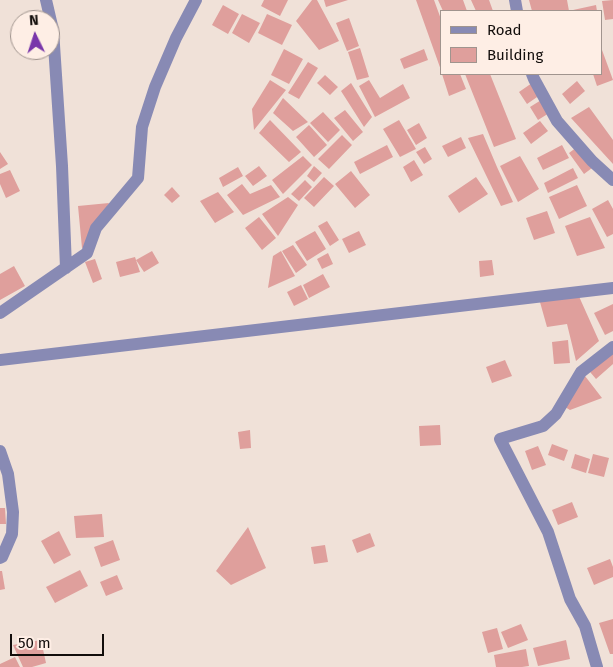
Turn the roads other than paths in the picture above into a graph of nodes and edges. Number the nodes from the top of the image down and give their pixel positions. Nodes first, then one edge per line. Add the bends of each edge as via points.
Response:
1 (46, 0) edge
2 (196, 0) edge
3 (532, 75) edge
4 (613, 180) edge
5 (66, 268) junction
6 (613, 288) edge
7 (0, 313) edge
8 (613, 347) edge
9 (0, 360) edge
10 (0, 451) edge
11 (0, 558) edge
12 (596, 667) edge

1 - 5 street via 54,40
2 - 5 street via 154,87 142,127 138,178 96,228 87,253
3 - 4 street via 557,121
5 - 7 street
6 - 9 street
8 - 12 street via 581,372 556,414 543,426 500,439 548,532 570,599 585,626
10 - 11 street via 8,474 13,512 12,534

